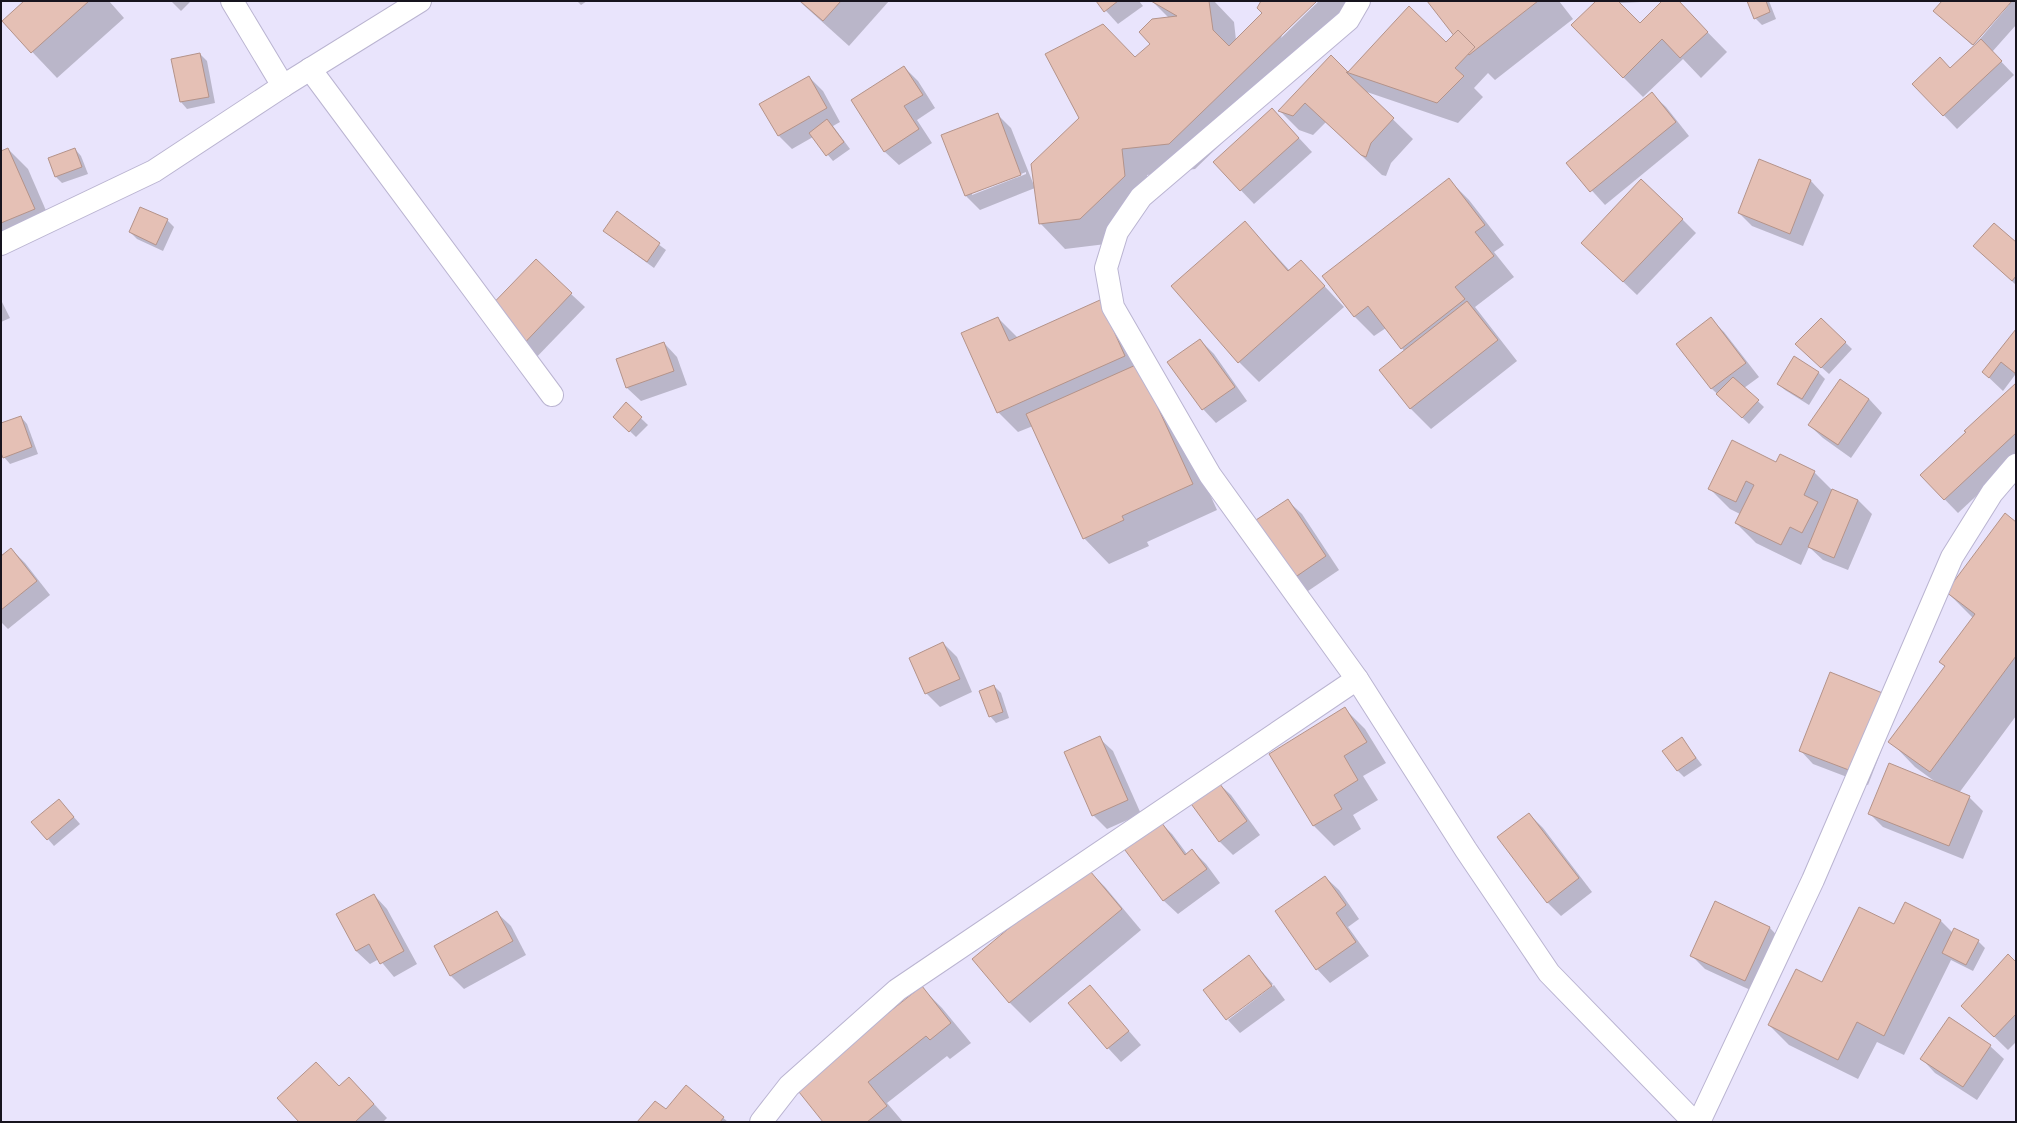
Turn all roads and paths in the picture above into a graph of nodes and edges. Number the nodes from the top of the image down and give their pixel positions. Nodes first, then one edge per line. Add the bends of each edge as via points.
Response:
1 (232, 1) edge
2 (420, 1) edge
3 (1358, 1) edge
4 (310, 69) junction
5 (283, 86) junction
6 (1, 244) edge
7 (552, 395) dead end
8 (2016, 465) edge
9 (1357, 679) junction
10 (761, 1122) edge
11 (1694, 1122) edge
12 (1699, 1122) edge

1 - 5 street
2 - 4 street
3 - 9 street via 1348,20 1141,197 1117,232 1106,268 1113,307 1210,474
4 - 5 street
4 - 7 street
5 - 6 street via 154,171
8 - 12 street via 1992,493 1952,557 1813,880
9 - 10 street via 897,990 789,1086
9 - 11 street via 1549,974

